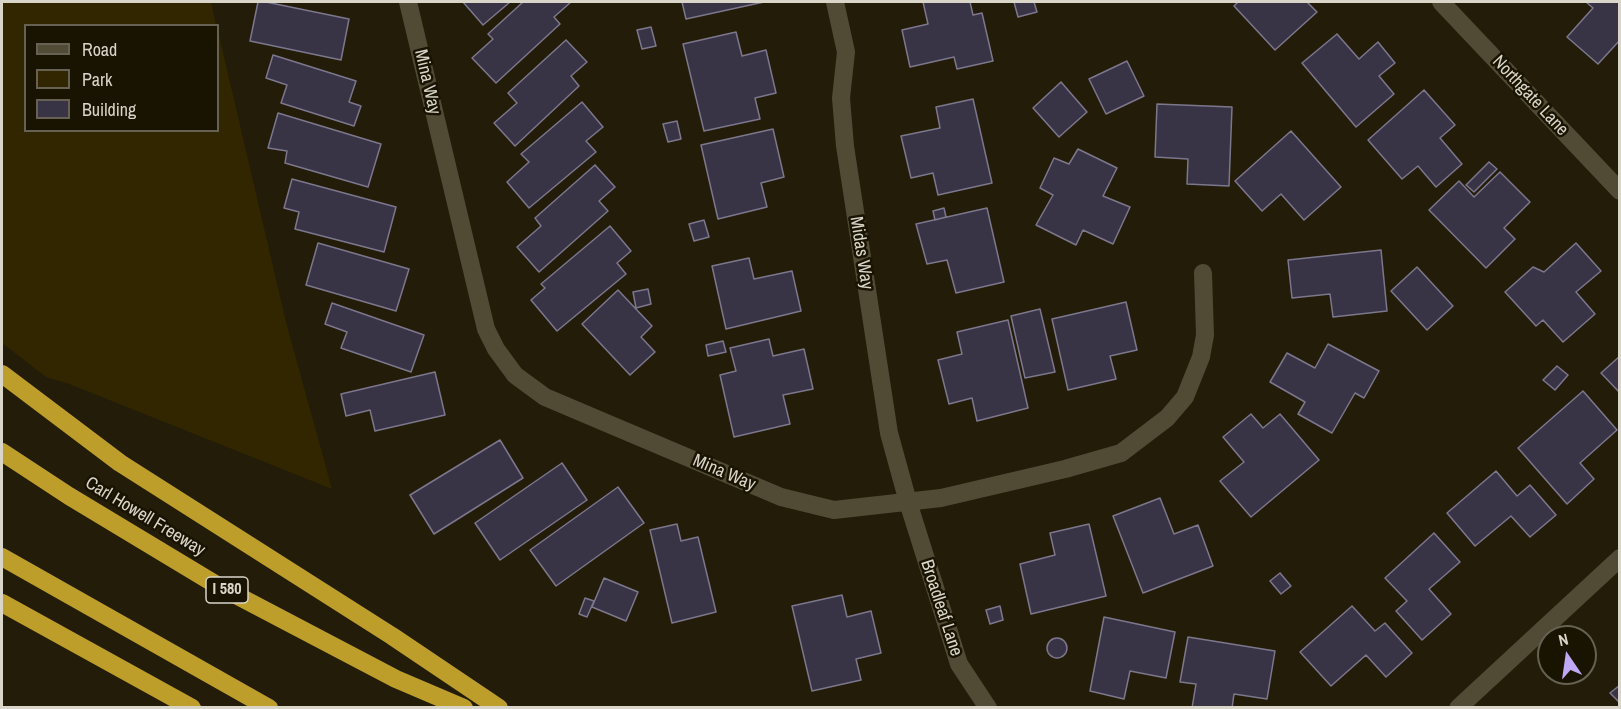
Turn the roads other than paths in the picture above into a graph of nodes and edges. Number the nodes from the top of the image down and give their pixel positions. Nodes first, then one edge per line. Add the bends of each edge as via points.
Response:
1 (408, 2) edge
2 (836, 2) edge
3 (1441, 2) edge
4 (1620, 191) edge
5 (1203, 273) dead end
6 (2, 374) edge
7 (2, 452) edge
8 (908, 502) junction
9 (2, 557) edge
10 (1620, 558) edge
11 (2, 603) edge
12 (192, 708) edge
13 (269, 708) edge
14 (464, 708) edge
15 (499, 708) edge
16 (988, 708) edge
17 (1458, 708) edge

1 - 8 street, Mina Way via 486,329 515,375 545,397 781,497 834,510
2 - 8 street, Midas Way via 846,52 841,98 845,146 889,433
3 - 4 street, Northgate Lane
5 - 8 street, Mina Way via 1205,335 1201,357 1185,397 1167,418 1121,453 1042,475
6 - 15 highway via 120,463
7 - 14 highway, Carl Howell Freeway / I 580 via 215,584 396,679
8 - 16 street, Broadleaf Lane via 959,664
9 - 13 highway
10 - 17 street
11 - 12 highway

